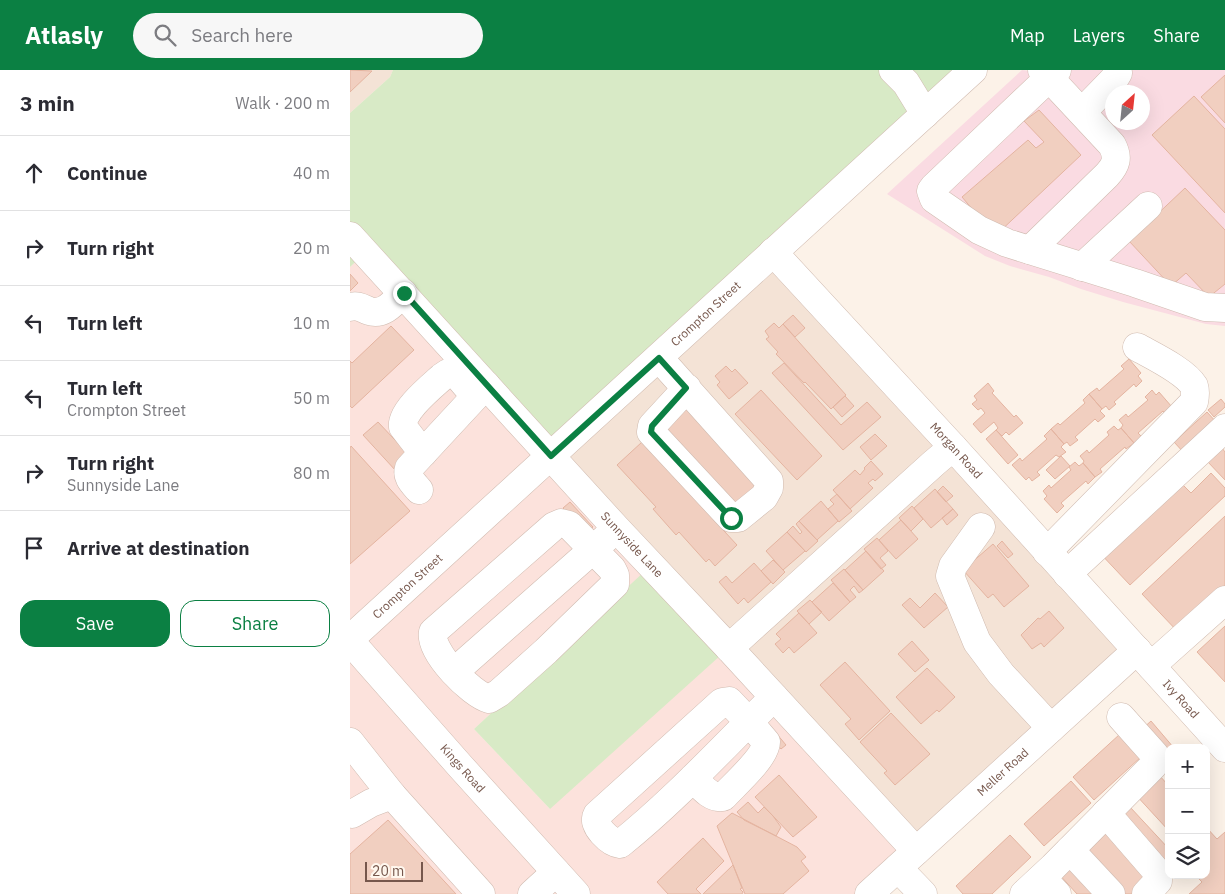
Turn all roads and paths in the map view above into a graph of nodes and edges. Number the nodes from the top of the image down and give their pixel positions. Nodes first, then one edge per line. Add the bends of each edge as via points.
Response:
1 (893, 70) edge
2 (973, 70) edge
3 (1117, 70) edge
4 (1049, 73) edge
5 (1082, 112) junction
6 (925, 114) junction
7 (1148, 206) dead end
8 (350, 236) edge
9 (1030, 250) junction
10 (773, 252) junction
11 (1082, 267) junction
12 (404, 293) junction
13 (350, 307) edge
14 (1225, 308) edge
15 (1137, 347) dead end
16 (659, 358) junction
17 (686, 388) junction
18 (480, 391) junction
19 (1225, 428) edge
20 (953, 447) junction
21 (423, 453) junction
22 (551, 456) junction
23 (419, 490) dead end
24 (981, 527) dead end
25 (616, 528) junction
26 (593, 549) junction
27 (1047, 552) junction
28 (1067, 574) junction
29 (1225, 600) edge
30 (1225, 617) edge
31 (350, 640) edge
32 (730, 648) junction
33 (1149, 664) junction
34 (454, 672) junction
35 (774, 697) junction
36 (1121, 717) dead end
37 (749, 722) junction
38 (1051, 728) junction
39 (350, 742) edge
40 (1225, 748) edge
41 (392, 795) junction
42 (1106, 813) junction
43 (351, 814) edge
44 (1070, 850) junction
45 (907, 859) junction
46 (556, 872) junction
47 (1041, 889) edge
48 (481, 894) edge
49 (532, 894) edge
50 (576, 894) edge
51 (869, 894) edge
52 (923, 894) edge
53 (1111, 894) edge
54 (1146, 894) edge

1 - 6 street via 906,83
2 - 6 street, Crompton Street
3 - 5 street via 1115,78
4 - 5 street
4 - 9 street via 931,192 934,200 979,230
5 - 9 street via 1112,145 1117,160 1107,175
6 - 10 street, Crompton Street
7 - 11 street
8 - 12 street, Sunnyside Lane
9 - 11 street
10 - 16 street, Crompton Street
10 - 20 street, Morgan Road
11 - 14 street via 1205,306
12 - 13 street via 379,312
12 - 18 street, Sunnyside Lane
15 - 27 street via 1185,376 1194,386 1194,402
16 - 17 street
16 - 22 street, Crompton Street
17 - 17 street via 768,481 769,488 764,497 738,518 731,518 651,432 652,426
18 - 21 street
18 - 21 street via 448,373 406,413 403,427
18 - 22 street, Sunnyside Lane
19 - 28 street
20 - 27 street, Morgan Road
20 - 32 street
21 - 23 street via 408,472
22 - 25 street, Sunnyside Lane
22 - 31 street, Crompton Street
24 - 38 street via 953,566 950,576 977,642 1001,674
25 - 26 street
25 - 32 street, Sunnyside Lane
26 - 34 street
26 - 34 street via 569,525 558,524 435,629 432,641
26 - 34 street via 616,574 615,584 499,693 483,698
27 - 28 street, Morgan Road
28 - 33 street, Morgan Road
29 - 33 street
30 - 33 street
31 - 46 street, Kings Road
32 - 35 street, Sunnyside Lane
33 - 38 street, Meller Road
33 - 40 street, Ivy Road
35 - 37 street
35 - 45 street, Sunnyside Lane
36 - 42 street via 1154,755 1155,762
37 - 37 street via 620,844 613,842 596,824 597,815 722,702 732,703
38 - 45 street, Meller Road
39 - 41 street
41 - 43 street
41 - 48 street
42 - 44 street
42 - 54 street via 1158,873 1158,882
44 - 47 street
44 - 53 street
45 - 51 street, Meller Road
45 - 52 street, Sunnyside Lane
46 - 49 street
46 - 50 street, Kings Road

